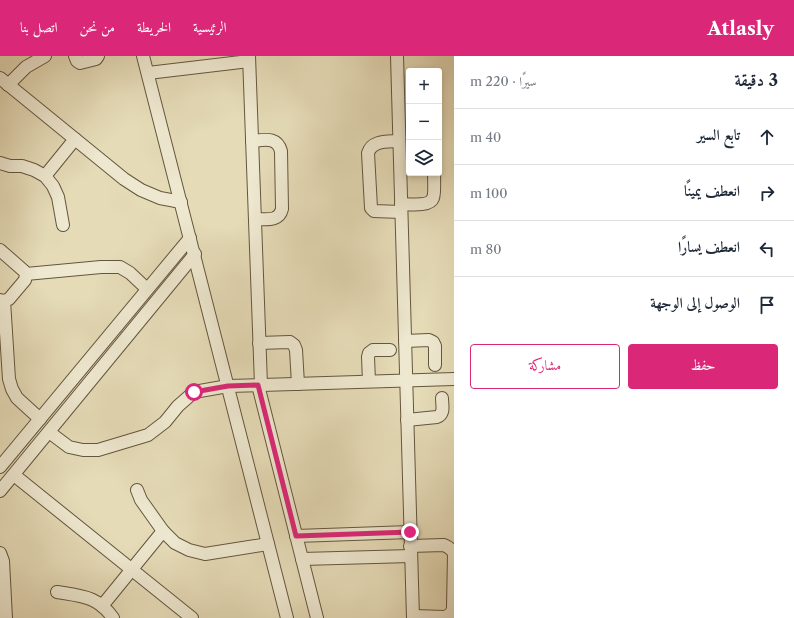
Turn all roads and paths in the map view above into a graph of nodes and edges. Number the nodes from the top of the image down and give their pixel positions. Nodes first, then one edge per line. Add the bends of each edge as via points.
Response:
1 (45, 56) edge
2 (75, 56) edge
3 (98, 56) edge
4 (143, 56) edge
5 (397, 56) edge
6 (249, 59) edge
7 (148, 73) junction
8 (4, 82) edge
9 (402, 138) edge
10 (75, 139) junction
11 (252, 141) junction
12 (0, 163) edge
13 (44, 176) junction
14 (434, 176) edge
15 (181, 202) junction
16 (401, 208) junction
17 (255, 219) junction
18 (63, 225) dead end
19 (190, 238) junction
20 (0, 250) edge
21 (195, 254) junction
22 (26, 274) junction
23 (147, 289) junction
24 (2, 300) edge
25 (130, 309) junction
26 (142, 318) junction
27 (405, 340) junction
28 (259, 343) junction
29 (390, 350) dead end
30 (435, 365) dead end
31 (454, 378) edge
32 (406, 380) junction
33 (369, 381) junction
34 (298, 384) junction
35 (260, 385) junction
36 (228, 386) junction
37 (442, 398) dead end
38 (40, 419) junction
39 (407, 420) junction
40 (49, 432) junction
41 (0, 467) edge
42 (14, 475) junction
43 (137, 490) dead end
44 (0, 491) edge
45 (163, 531) junction
46 (410, 532) junction
47 (296, 536) junction
48 (268, 544) junction
49 (411, 551) junction
50 (0, 553) edge
51 (302, 559) junction
52 (132, 570) junction
53 (57, 592) dead end
54 (102, 606) junction
55 (413, 617) edge
56 (6, 618) edge
57 (113, 618) edge
58 (192, 618) edge
59 (287, 618) edge
60 (317, 618) edge

1 - 8 street
2 - 3 street via 80,63 96,59
4 - 7 street
5 - 9 street
6 - 7 street
6 - 11 street
7 - 15 street
8 - 10 street
9 - 16 street
9 - 16 street via 372,145 368,153 371,208 374,211
10 - 13 street
10 - 15 street via 141,190 160,198
11 - 17 street
11 - 17 street via 271,140 280,146 281,151 281,214 273,219
12 - 13 street via 22,166
13 - 18 street via 58,197
14 - 16 street via 434,198 431,202
15 - 19 street
16 - 27 street
17 - 28 street
19 - 21 street
19 - 23 street
20 - 22 street
21 - 26 street
21 - 36 street
22 - 23 street via 120,267
22 - 24 street via 25,280 9,299
23 - 25 street
24 - 38 street via 12,389
25 - 26 street
25 - 38 street
26 - 40 street
27 - 30 street via 433,342
27 - 32 street
28 - 34 street via 290,342 294,345
28 - 35 street
29 - 33 street via 373,350 369,353
31 - 32 street
32 - 33 street
32 - 39 street
33 - 34 street
34 - 35 street
35 - 36 street
35 - 47 street
36 - 40 street via 194,392 165,422 148,435 98,450 69,448
36 - 48 street
37 - 39 street via 441,416
38 - 41 street
39 - 46 street
40 - 42 street
42 - 44 street
42 - 52 street
43 - 45 street
45 - 48 street via 174,543 205,554
45 - 52 street
46 - 47 street
46 - 49 street
47 - 51 street
48 - 59 street
49 - 51 street
49 - 55 street
49 - 55 street via 444,545 454,553 452,612 445,617
50 - 56 street via 3,561
51 - 60 street
52 - 54 street
52 - 58 street
53 - 54 street via 89,598
54 - 57 street

